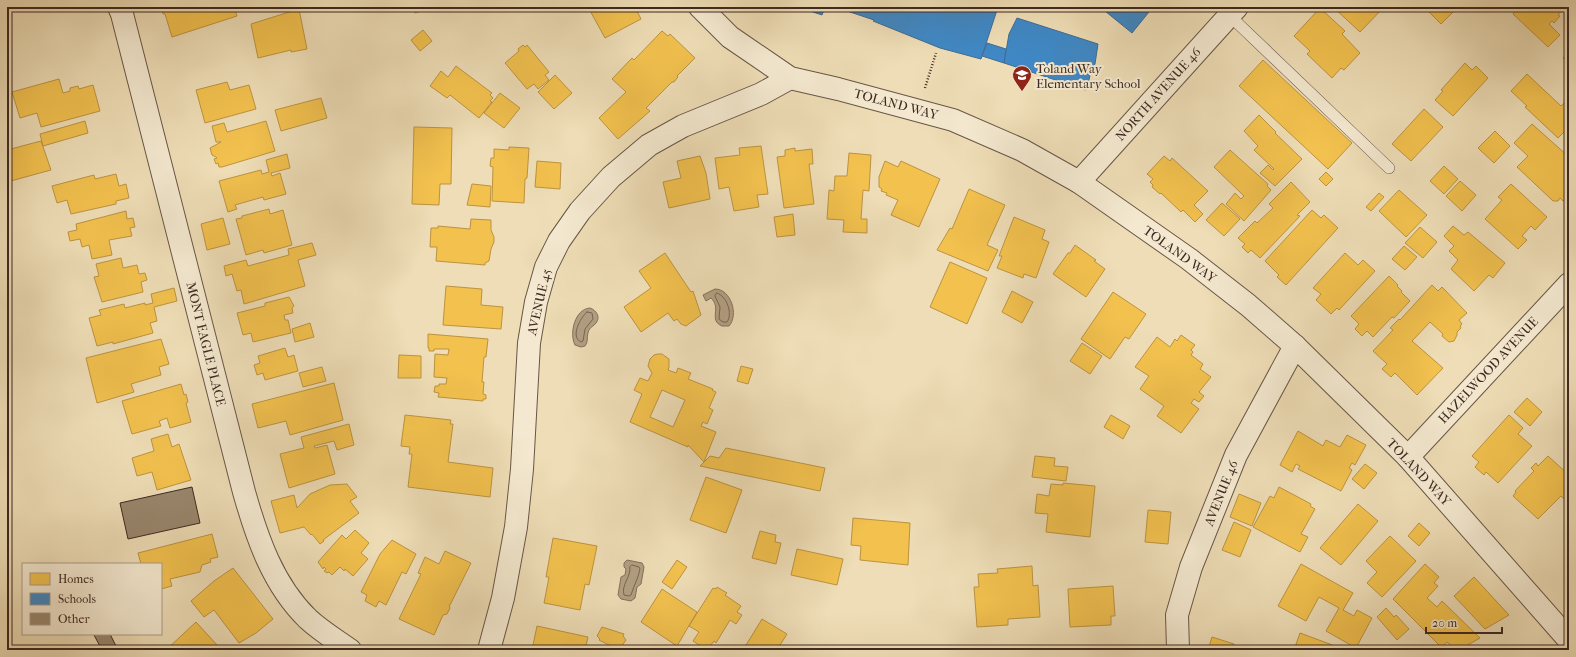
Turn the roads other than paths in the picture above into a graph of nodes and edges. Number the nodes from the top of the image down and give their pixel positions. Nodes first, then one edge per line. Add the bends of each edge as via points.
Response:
1 (119, 7) edge
2 (700, 7) edge
3 (1234, 11) edge
4 (790, 78) junction
5 (1389, 168) dead end
6 (1079, 182) junction
7 (1569, 284) edge
8 (1295, 346) junction
9 (1408, 457) junction
10 (1569, 640) edge
11 (350, 650) edge
12 (489, 650) edge
13 (1178, 650) edge

1 - 11 street, MONT EAGLE PLACE via 257,537 289,597 308,619
2 - 4 street, TOLAND WAY via 730,37
3 - 5 lane
3 - 6 street, NORTH AVENUE 46
4 - 6 street, TOLAND WAY via 953,120 1022,150
4 - 12 street, AVENUE 45 via 761,94 683,126 648,145 611,177 580,211 559,241 546,267 536,302 529,343 516,527 503,598
6 - 8 street, TOLAND WAY via 1189,259
7 - 9 street, HAZELWOOD AVENUE
8 - 9 street, TOLAND WAY
8 - 13 street, AVENUE 46 via 1236,455 1191,568 1177,615
9 - 10 street, TOLAND WAY

